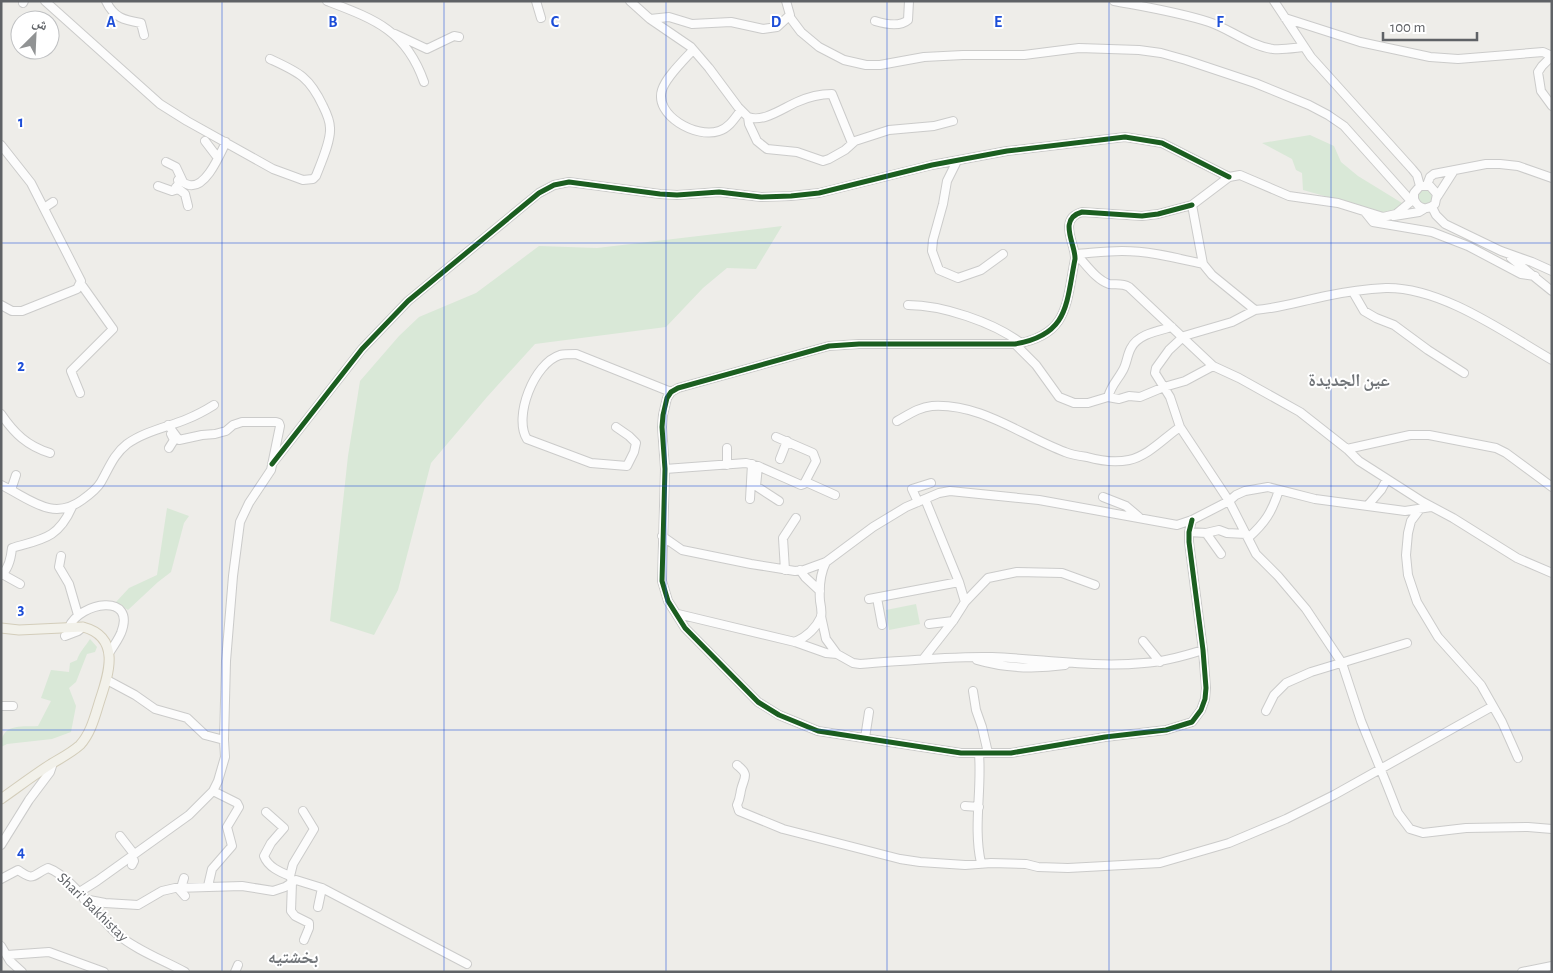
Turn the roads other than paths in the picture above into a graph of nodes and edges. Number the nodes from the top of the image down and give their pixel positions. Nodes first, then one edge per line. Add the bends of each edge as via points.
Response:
1 (45, 1) edge
2 (106, 1) edge
3 (327, 1) edge
4 (536, 1) edge
5 (630, 1) edge
6 (786, 1) edge
7 (909, 1) edge
8 (1114, 1) edge
9 (1274, 1) edge
10 (789, 16) junction
11 (541, 18) dead end
12 (1285, 18) junction
13 (650, 19) junction
14 (875, 21) dead end
15 (391, 33) junction
16 (144, 35) dead end
17 (459, 37) dead end
18 (1304, 47) junction
19 (692, 50) junction
20 (1552, 56) edge
21 (270, 59) dead end
22 (424, 82) dead end
23 (1552, 106) edge
24 (741, 110) junction
25 (748, 117) junction
26 (953, 121) dead end
27 (205, 141) dead end
28 (226, 142) junction
29 (1, 144) edge
30 (852, 144) junction
31 (218, 158) junction
32 (957, 161) junction
33 (166, 162) dead end
34 (1453, 172) junction
35 (1229, 177) junction
36 (1552, 178) edge
37 (179, 182) junction
38 (1423, 185) junction
39 (158, 186) dead end
40 (1437, 197) junction
41 (1413, 200) junction
42 (52, 202) dead end
43 (1192, 205) junction
44 (188, 206) dead end
45 (44, 208) junction
46 (1428, 208) junction
47 (1365, 212) junction
48 (1390, 217) junction
49 (1501, 251) junction
50 (1003, 254) dead end
51 (1076, 254) junction
52 (1203, 264) junction
53 (1552, 271) edge
54 (1535, 276) junction
55 (81, 284) junction
56 (1552, 291) edge
57 (1354, 292) junction
58 (908, 304) dead end
59 (2, 306) edge
60 (1255, 310) junction
61 (1172, 327) junction
62 (1183, 338) junction
63 (1018, 343) junction
64 (1552, 360) edge
65 (1213, 366) junction
66 (1464, 373) dead end
67 (1164, 387) junction
68 (671, 392) junction
69 (80, 393) dead end
70 (1108, 397) junction
71 (214, 405) dead end
72 (1, 414) edge
73 (897, 421) dead end
74 (167, 426) junction
75 (616, 427) dead end
76 (1180, 427) junction
77 (776, 437) dead end
78 (787, 442) junction
79 (169, 448) dead end
80 (727, 448) dead end
81 (1347, 449) junction
82 (50, 453) dead end
83 (780, 459) dead end
84 (272, 464) junction
85 (727, 465) junction
86 (755, 465) junction
87 (665, 469) junction
88 (16, 475) dead end
89 (1387, 478) junction
90 (806, 482) junction
91 (931, 483) dead end
92 (1, 485) edge
93 (1552, 487) edge
94 (12, 490) junction
95 (1278, 490) junction
96 (835, 495) dead end
97 (1103, 497) dead end
98 (750, 499) dead end
99 (779, 501) dead end
100 (921, 501) junction
101 (1228, 501) junction
102 (1368, 505) junction
103 (72, 507) junction
104 (1431, 507) junction
105 (1420, 508) junction
106 (1139, 517) junction
107 (796, 518) dead end
108 (1192, 520) junction
109 (1189, 532) junction
110 (1206, 533) junction
111 (662, 536) junction
112 (1247, 536) junction
113 (1221, 554) dead end
114 (61, 556) dead end
115 (826, 562) junction
116 (785, 570) junction
117 (800, 570) junction
118 (1552, 572) edge
119 (2, 574) edge
120 (959, 582) junction
121 (20, 584) dead end
122 (1095, 585) dead end
123 (820, 591) junction
124 (965, 602) junction
125 (78, 614) junction
126 (678, 614) junction
127 (821, 616) junction
128 (953, 621) junction
129 (930, 624) dead end
130 (882, 625) dead end
131 (69, 627) junction
132 (82, 627) junction
133 (1, 628) edge
134 (66, 636) dead end
135 (1143, 641) dead end
136 (795, 642) junction
137 (1407, 643) dead end
138 (1203, 650) junction
139 (109, 653) junction
140 (836, 654) junction
141 (924, 658) junction
142 (1160, 662) junction
143 (1342, 663) junction
144 (107, 680) junction
145 (973, 691) dead end
146 (1, 706) edge
147 (13, 706) dead end
148 (1493, 706) junction
149 (1266, 710) dead end
150 (870, 712) dead end
151 (865, 738) junction
152 (224, 740) junction
153 (984, 754) junction
154 (1518, 758) dead end
155 (53, 763) junction
156 (737, 765) dead end
157 (1380, 770) junction
158 (213, 791) junction
159 (1, 799) edge
160 (964, 806) dead end
161 (979, 807) junction
162 (303, 811) dead end
163 (266, 812) dead end
164 (1552, 829) edge
165 (120, 836) dead end
166 (1, 845) edge
167 (133, 855) junction
168 (981, 863) junction
169 (132, 865) dead end
170 (184, 878) dead end
171 (1, 879) edge
172 (291, 879) junction
173 (208, 886) junction
174 (180, 888) junction
175 (322, 888) junction
176 (81, 896) junction
177 (185, 896) dead end
178 (318, 907) dead end
179 (304, 940) dead end
180 (1, 946) edge
181 (7, 955) junction
182 (467, 964) dead end
183 (1552, 966) edge
184 (22, 972) edge
185 (104, 972) edge
186 (184, 972) edge
187 (1522, 972) edge

1 - 28 street via 160,104
2 - 16 street via 113,14 141,23
3 - 15 street via 368,16
4 - 11 street
5 - 13 street
6 - 10 street
7 - 14 street via 908,20 904,23
8 - 18 street via 1196,18 1267,48
9 - 12 street
10 - 13 street via 776,27 763,29 731,22 692,24 669,17
10 - 41 street via 801,32 819,46 844,60 866,65 924,57 1024,55 1079,48 1139,50 1186,60 1255,83 1328,115 1344,126
12 - 18 street
12 - 20 street via 1360,42 1430,57 1458,59 1543,52
13 - 19 street
15 - 17 street via 427,49 454,36
15 - 22 street via 411,54
18 - 38 street
19 - 24 street
19 - 24 street via 663,87 661,98 666,110 687,129 704,133 725,129
20 - 23 street via 1538,72 1541,91
21 - 28 street via 306,78 329,120 329,137 316,176 308,180 295,178
24 - 25 street
25 - 30 street via 757,141 767,149 797,152 823,161 830,160
25 - 30 street via 762,117 798,101 832,94
26 - 30 street via 889,130
27 - 31 street
28 - 31 street
29 - 45 street via 23,171
31 - 37 street via 202,181 190,185
32 - 35 street via 1007,151 1125,137 1162,143
32 - 50 street via 947,181 933,240 935,264 939,270 958,278 981,270
32 - 84 street via 819,193 791,196 761,197 720,192 660,194 569,182 554,186 539,193 408,301 362,349
33 - 37 street via 176,168
34 - 36 street via 1500,164 1518,166
34 - 38 street via 1434,174
34 - 40 street
35 - 43 street
35 - 47 street via 1240,175 1289,196 1338,203
37 - 39 street via 172,191
37 - 44 street
38 - 40 street via 1436,190
38 - 41 street via 1414,193
40 - 46 street via 1435,204
41 - 46 street via 1416,205
41 - 48 street
42 - 45 street
43 - 51 street via 1142,216 1077,213 1070,222 1070,242
43 - 52 street
45 - 55 street via 79,274
46 - 48 street
46 - 49 street via 1445,224
47 - 48 street
47 - 54 street via 1373,222 1432,232 1468,246 1522,274
49 - 53 street
49 - 54 street
51 - 52 street via 1136,251
51 - 61 street via 1101,280 1129,287
51 - 63 street via 1068,297 1055,326 1047,334
52 - 60 street via 1224,286
54 - 56 street
55 - 59 street via 73,291 22,311
55 - 69 street via 113,329 71,371
57 - 60 street via 1276,309
57 - 64 street via 1387,288 1430,296 1458,307
57 - 66 street via 1364,311 1394,325
58 - 63 street via 974,320 1011,335
60 - 62 street via 1232,322
61 - 62 street
61 - 70 street via 1136,340
62 - 65 street
62 - 67 street via 1156,368 1156,376
63 - 68 street via 829,346
63 - 70 street via 1059,397 1074,403
65 - 67 street via 1185,381
65 - 81 street via 1300,412
67 - 70 street via 1140,397
67 - 76 street
68 - 75 street via 576,354 559,355 532,381 522,428 527,440 591,463 627,466 636,443
68 - 87 street via 662,415
71 - 74 street
72 - 82 street via 19,437
73 - 76 street via 931,406 967,410 1066,452 1115,462 1131,460 1147,452
74 - 79 street via 174,440
74 - 84 street via 179,440 226,431 242,422 279,423
74 - 103 street via 128,444 114,457 100,484
76 - 101 street
77 - 78 street
78 - 83 street
78 - 90 street via 813,453 816,461
80 - 85 street
81 - 89 street via 1359,461
81 - 93 street via 1410,435 1429,435 1496,448
84 - 152 street via 240,522 226,661
85 - 86 street
85 - 87 street
86 - 90 street via 801,485
86 - 98 street
86 - 99 street via 756,486
87 - 111 street
88 - 94 street
89 - 102 street
89 - 104 street
90 - 96 street
91 - 100 street via 912,489
92 - 94 street
94 - 103 street via 50,509
95 - 101 street via 1258,488
95 - 102 street via 1315,499
95 - 112 street via 1270,513
97 - 106 street via 1126,506
100 - 106 street via 950,491 963,491
100 - 115 street via 874,527
100 - 120 street
101 - 108 street
101 - 112 street
102 - 105 street via 1405,511
103 - 119 street via 61,527 47,537 12,548 9,564
104 - 105 street
104 - 118 street via 1517,558
105 - 148 street via 1411,521 1406,556 1417,602 1438,637 1475,676
106 - 108 street via 1177,525
107 - 116 street via 783,538
108 - 109 street
109 - 110 street
109 - 138 street
110 - 112 street via 1219,530
110 - 113 street
111 - 116 street via 682,550
111 - 126 street via 662,581 668,601
112 - 143 street via 1256,554 1306,609
114 - 125 street via 60,567
115 - 117 street
115 - 123 street via 821,572
116 - 117 street
117 - 123 street
119 - 121 street
120 - 124 street
120 - 130 street via 873,599
122 - 124 street via 1062,573 1017,572 988,578
123 - 127 street
124 - 128 street
125 - 131 street
125 - 139 street via 105,605 121,611 124,621 121,634
126 - 136 street
126 - 151 street via 685,628 768,709 818,731
127 - 136 street via 812,630
127 - 140 street via 826,639
128 - 129 street
128 - 141 street
131 - 132 main road
131 - 133 main road
132 - 134 street
132 - 139 main road via 102,639
135 - 142 street
136 - 140 street
137 - 143 street
138 - 142 street
138 - 153 street via 1205,698 1192,722 1166,730 1028,751
139 - 144 main road
140 - 141 street via 853,664
141 - 142 street via 1024,658 1077,664
143 - 149 street via 1286,684 1274,694
143 - 157 street
144 - 152 street via 155,709 187,718 205,735
144 - 155 main road via 88,734 72,752
145 - 153 street via 982,727
146 - 147 street
148 - 154 street
148 - 157 street
150 - 151 street
151 - 153 street
152 - 158 street via 224,765
153 - 161 street
155 - 159 main road
155 - 166 street
156 - 168 street via 746,775 737,805 739,811 750,817 783,829 900,859 949,864
157 - 164 street via 1398,813 1410,829 1423,833 1466,828
157 - 168 street via 1286,820 1229,843 1160,863 1068,868
158 - 167 street via 176,826
158 - 173 street via 239,807 227,827 232,846 212,869
160 - 161 street
161 - 168 street
162 - 172 street via 314,829 293,864
163 - 172 street via 284,828 264,856 271,866
165 - 167 street
167 - 169 street
167 - 176 street
170 - 174 street
171 - 176 street, Shari' Bakhistay via 18,870 30,877 48,868 60,874
172 - 173 street via 286,887 273,891 242,886
172 - 175 street
172 - 179 street via 291,911 309,923
173 - 174 street
174 - 176 street via 162,891 138,906 105,903
174 - 177 street
175 - 178 street
175 - 182 street
176 - 186 street, Shari' Bakhistay via 126,940
180 - 181 street
181 - 184 street
181 - 185 street via 49,952
183 - 187 street

